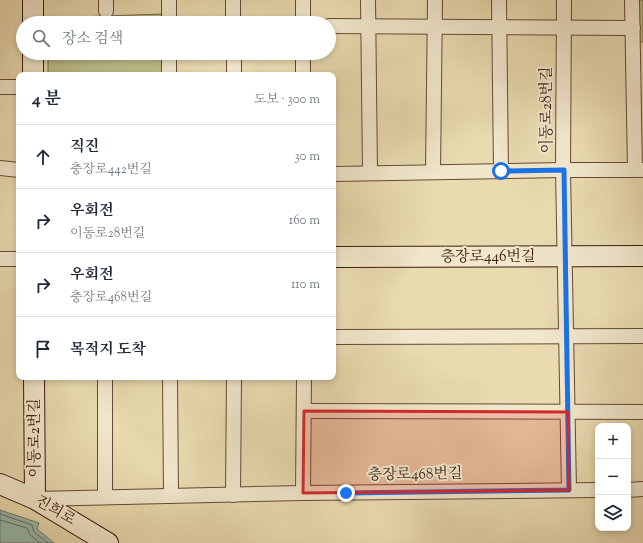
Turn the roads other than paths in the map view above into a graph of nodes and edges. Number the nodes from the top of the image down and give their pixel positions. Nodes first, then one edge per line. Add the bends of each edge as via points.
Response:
1 (33, 0) edge
2 (169, 0) edge
3 (233, 0) edge
4 (303, 0) edge
5 (368, 0) edge
6 (435, 0) edge
7 (499, 0) edge
8 (564, 0) edge
9 (632, 0) edge
10 (33, 16) edge
11 (169, 16) edge
12 (233, 16) edge
13 (303, 16) edge
14 (336, 26) edge
15 (369, 26) junction
16 (434, 27) junction
17 (500, 27) junction
18 (564, 27) junction
19 (632, 28) junction
20 (33, 60) edge
21 (169, 60) edge
22 (234, 60) edge
23 (303, 60) edge
24 (33, 72) edge
25 (169, 72) edge
26 (234, 72) edge
27 (303, 72) edge
28 (0, 87) edge
29 (16, 87) edge
30 (0, 168) edge
31 (16, 170) edge
32 (564, 170) junction
33 (639, 170) edge
34 (501, 171) junction
35 (433, 172) junction
36 (370, 173) junction
37 (336, 174) edge
38 (643, 256) edge
39 (336, 257) edge
40 (565, 257) junction
41 (0, 259) edge
42 (16, 259) edge
43 (567, 336) junction
44 (643, 336) edge
45 (336, 337) edge
46 (34, 380) edge
47 (105, 380) edge
48 (170, 380) edge
49 (234, 380) edge
50 (304, 380) edge
51 (304, 411) junction
52 (568, 412) junction
53 (643, 412) edge
54 (0, 484) edge
55 (643, 489) edge
56 (569, 490) junction
57 (595, 490) edge
58 (631, 490) edge
59 (303, 493) junction
60 (233, 495) junction
61 (171, 496) junction
62 (105, 497) junction
63 (35, 499) junction
64 (108, 543) edge

1 - 10 street
2 - 11 street
3 - 12 street
4 - 13 street
5 - 15 street
6 - 16 street
7 - 17 street
8 - 18 street, 이동로28번길
9 - 19 street
14 - 15 street
15 - 16 street
15 - 36 street
16 - 17 street
16 - 35 street
17 - 18 street
17 - 34 street
18 - 19 street
18 - 32 street, 이동로28번길
19 - 33 street
20 - 24 street
21 - 25 street
22 - 26 street
23 - 27 street
28 - 29 street
30 - 31 street
32 - 33 street
32 - 34 street
32 - 40 street, 이동로28번길
34 - 35 street
35 - 36 street
36 - 37 street
38 - 40 street, 충장로446번길
39 - 40 street, 충장로446번길
40 - 43 street, 이동로28번길
41 - 42 street
43 - 44 street
43 - 45 street
43 - 52 street, 이동로28번길
46 - 63 street, 이동로2번길
47 - 62 street
48 - 61 street
49 - 60 street
50 - 51 street
51 - 52 street
51 - 59 street
52 - 53 street
52 - 56 street, 이동로28번길
54 - 63 street, 진희로
55 - 58 street
56 - 57 street, 충장로468번길
56 - 59 street, 충장로468번길
59 - 60 street, 충장로468번길
60 - 61 street, 충장로468번길
61 - 62 street, 충장로468번길
62 - 63 street, 충장로468번길
63 - 64 street, 진희로

